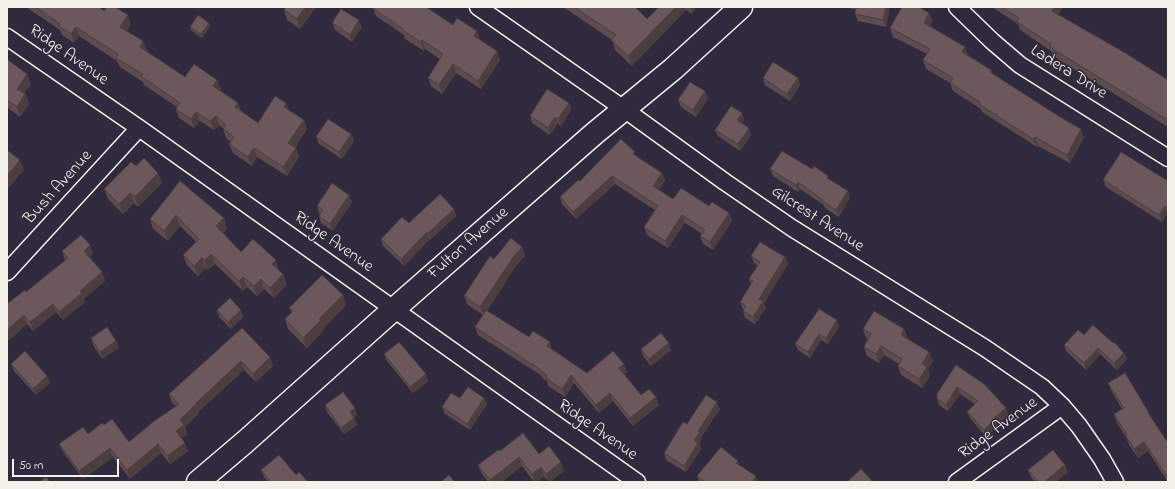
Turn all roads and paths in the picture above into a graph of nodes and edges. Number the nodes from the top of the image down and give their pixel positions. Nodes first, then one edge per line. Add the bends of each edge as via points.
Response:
1 (478, 7) edge
2 (741, 7) edge
3 (957, 7) edge
4 (7, 36) edge
5 (624, 109) junction
6 (139, 128) junction
7 (1168, 158) edge
8 (7, 272) edge
9 (394, 309) junction
10 (1062, 406) junction
11 (198, 482) edge
12 (636, 482) edge
13 (957, 482) edge
14 (1115, 482) edge

1 - 5 street, Gilcrest Avenue
2 - 5 street, Fulton Avenue
3 - 7 street, Ladera Drive via 1020,65
4 - 6 street, Ridge Avenue
5 - 9 street, Fulton Avenue
5 - 10 street, Gilcrest Avenue via 792,228 1014,367 1042,387
6 - 8 street, Bush Avenue
6 - 9 street, Ridge Avenue
9 - 11 street, Fulton Avenue
9 - 12 street, Ridge Avenue
10 - 13 street, Ridge Avenue
10 - 14 street, Gilcrest Avenue via 1079,426

